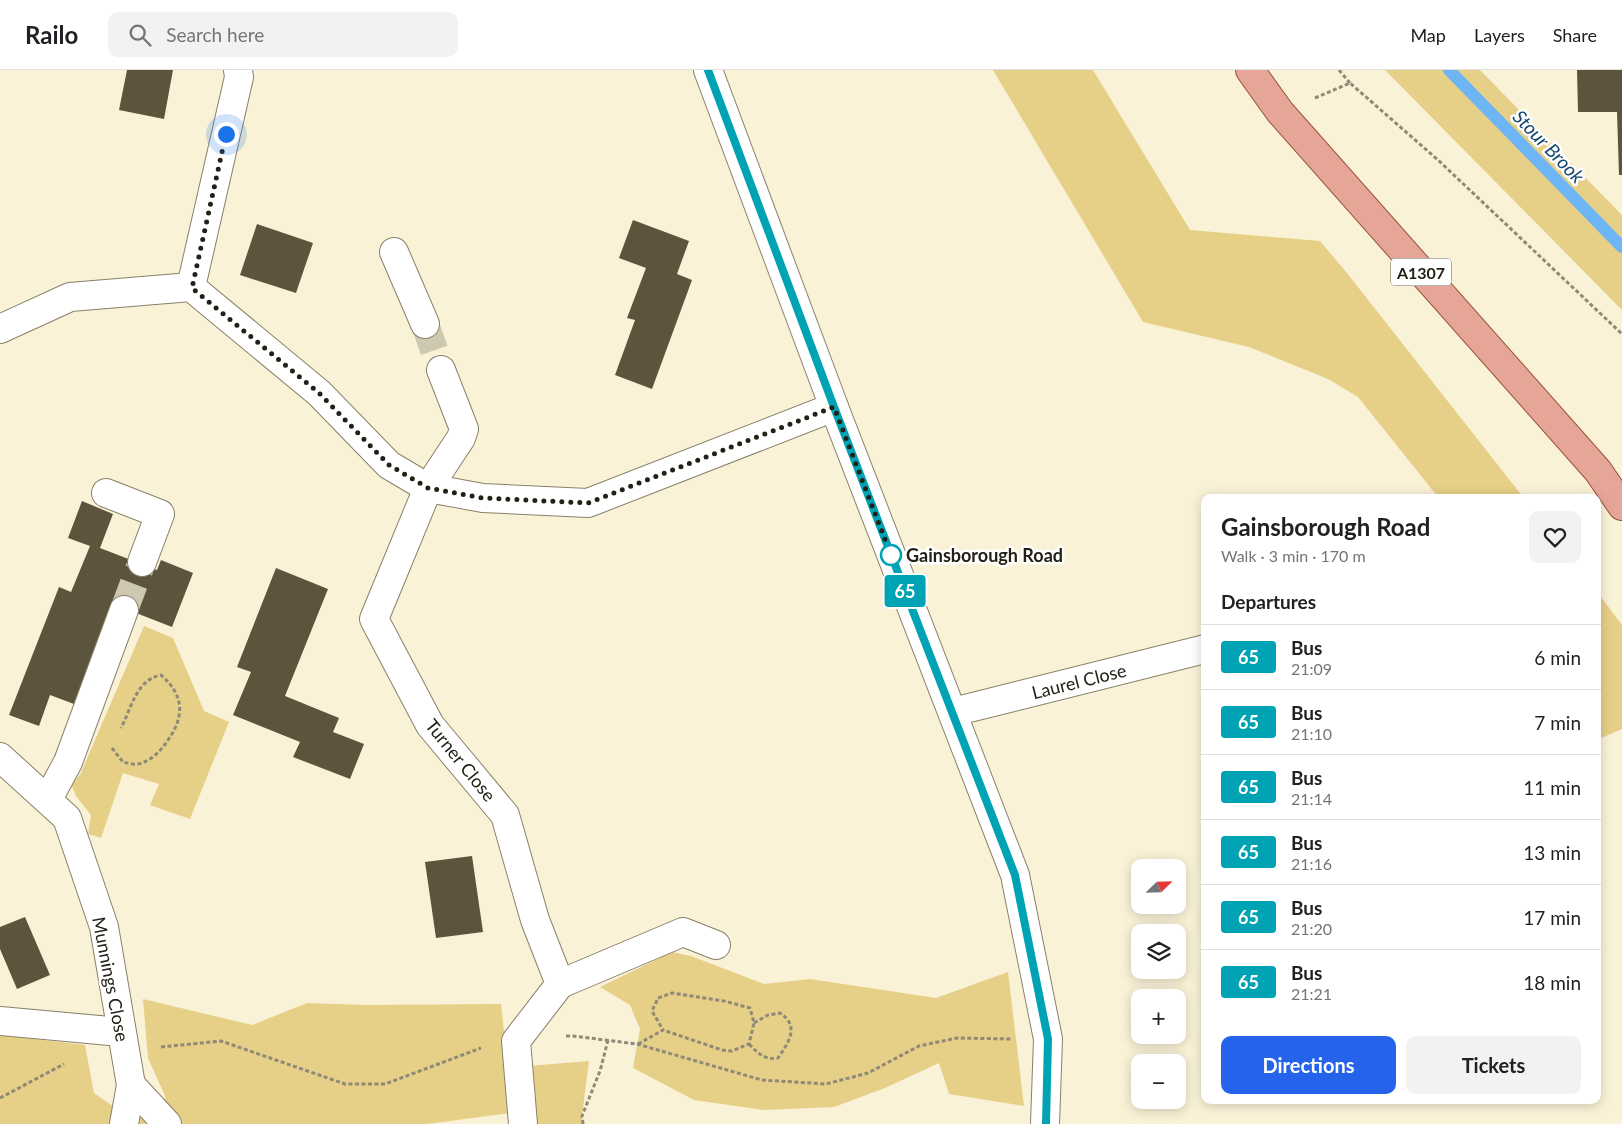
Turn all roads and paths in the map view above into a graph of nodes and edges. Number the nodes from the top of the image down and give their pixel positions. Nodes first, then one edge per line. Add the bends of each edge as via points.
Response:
1 (238, 70) edge
2 (708, 70) edge
3 (1250, 70) edge
4 (1338, 70) edge
5 (1350, 83) junction
6 (1280, 112) junction
7 (394, 252) dead end
8 (192, 288) junction
9 (425, 324) tunnel mouth
10 (0, 329) edge
11 (1622, 334) edge
12 (441, 370) tunnel mouth
13 (834, 407) junction
14 (1598, 471) junction
15 (1622, 484) edge
16 (428, 488) junction
17 (106, 492) dead end
18 (1622, 506) edge
19 (142, 562) tunnel mouth
20 (124, 610) tunnel mouth
21 (1201, 651) edge
22 (952, 712) junction
23 (119, 733) dead end
24 (78, 736) junction
25 (115, 740) dead end
26 (112, 748) junction
27 (0, 757) edge
28 (48, 799) junction
29 (716, 945) dead end
30 (560, 984) junction
31 (0, 1021) edge
32 (754, 1023) junction
33 (663, 1030) junction
34 (121, 1032) junction
35 (608, 1040) dead end
36 (637, 1044) dead end
37 (749, 1044) junction
38 (130, 1085) junction
39 (124, 1124) edge
40 (167, 1124) edge
41 (523, 1124) edge
42 (583, 1124) edge
43 (1046, 1124) edge

1 - 8 street
2 - 13 street
3 - 6 main road, A1307
4 - 5 path
5 - 6 path
5 - 11 path via 1438,160
6 - 14 main road, A1307
7 - 9 street
8 - 10 street via 70,297
8 - 16 street via 319,393 389,465
12 - 16 street via 464,429
13 - 16 street via 588,503 483,498
13 - 22 street
14 - 15 main road, A1307
14 - 18 main road, A1307
16 - 30 street, Turner Close via 374,619 430,725 505,815 535,920
17 - 19 street via 160,514
20 - 24 street
21 - 22 street, Laurel Close
22 - 43 street via 1015,875 1048,1039
23 - 26 path via 140,687 161,675 178,696 181,714 176,730 160,752 137,765 123,762
24 - 26 path
24 - 28 street
25 - 26 path
27 - 28 street, Munnings Close
28 - 34 street, Munnings Close via 68,818 104,927
29 - 30 street via 683,932
30 - 41 street via 516,1041
31 - 34 street
32 - 33 path via 750,1008 672,993 658,998 652,1011
32 - 37 path
32 - 37 path via 780,1013 792,1026 788,1044 778,1058 768,1059
33 - 36 path
33 - 37 path via 722,1050 732,1051
34 - 38 street, Munnings Close
35 - 42 path via 582,1116
38 - 39 street, Munnings Close
38 - 40 street

